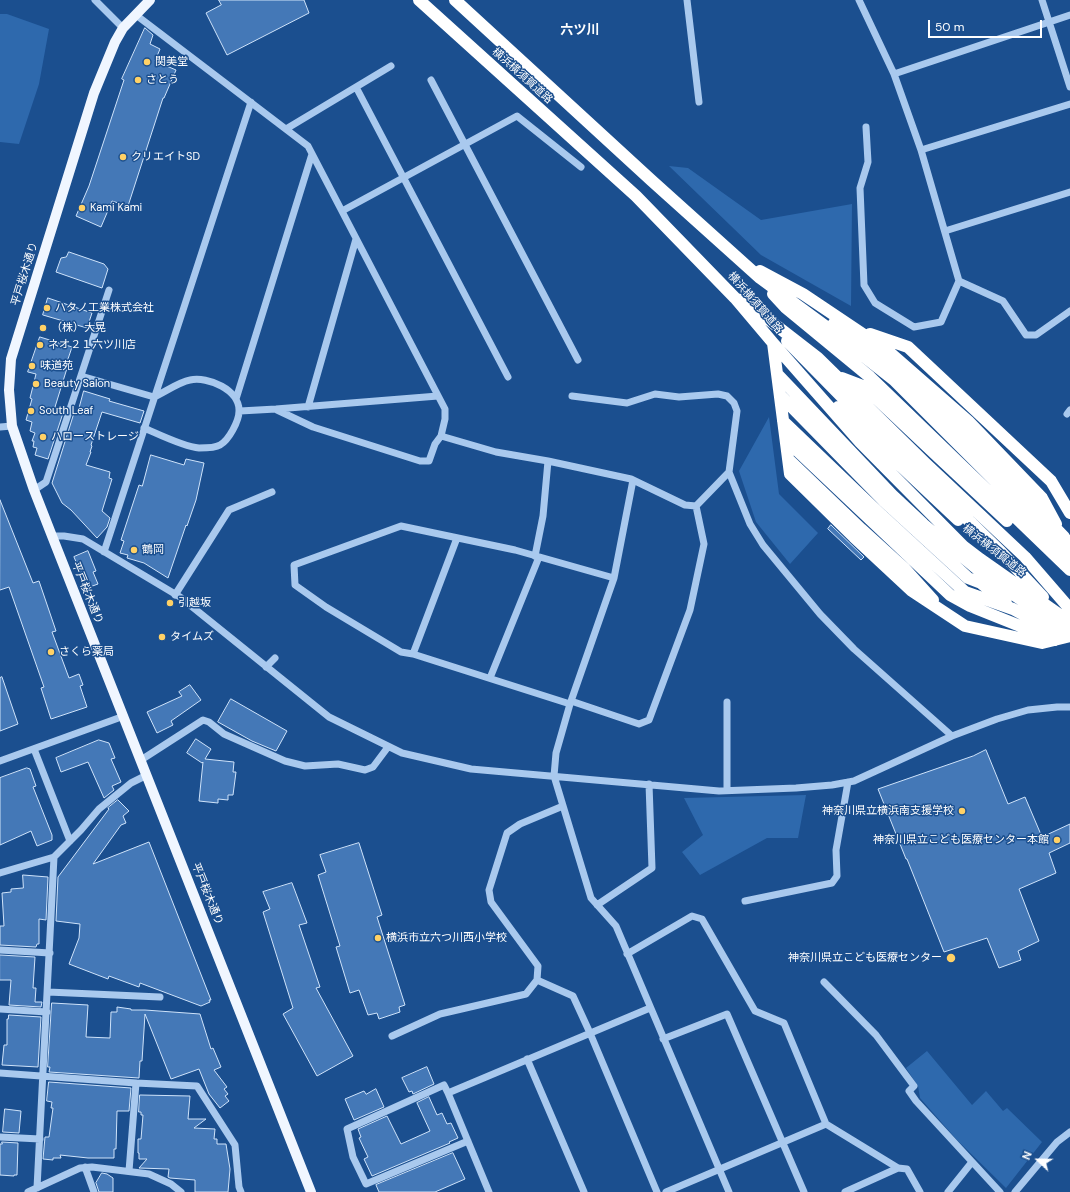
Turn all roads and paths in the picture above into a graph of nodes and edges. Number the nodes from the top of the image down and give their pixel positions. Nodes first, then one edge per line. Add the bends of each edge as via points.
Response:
1 (95, 0) edge
2 (150, 0) edge
3 (420, 0) edge
4 (456, 0) edge
5 (687, 0) edge
6 (859, 0) edge
7 (1042, 0) edge
8 (136, 15) junction
9 (1070, 15) edge
10 (1049, 22) junction
11 (123, 28) junction
12 (391, 66) dead end
13 (894, 74) junction
14 (431, 80) dead end
15 (356, 87) junction
16 (1070, 87) edge
17 (251, 102) junction
18 (699, 102) dead end
19 (1070, 104) edge
20 (866, 127) dead end
21 (286, 129) junction
22 (465, 144) junction
23 (921, 150) junction
24 (312, 154) junction
25 (581, 167) dead end
26 (404, 178) junction
27 (1070, 192) edge
28 (342, 211) junction
29 (945, 231) junction
30 (356, 239) junction
31 (758, 273) junction
32 (718, 280) junction
33 (959, 281) junction
34 (109, 290) dead end
35 (1070, 311) edge
36 (774, 324) junction
37 (854, 328) junction
38 (773, 343) junction
39 (578, 360) dead end
40 (789, 361) junction
41 (777, 374) junction
42 (81, 376) junction
43 (836, 376) junction
44 (508, 377) dead end
45 (780, 395) junction
46 (438, 396) junction
47 (572, 396) dead end
48 (154, 397) junction
49 (236, 399) junction
50 (308, 407) junction
51 (276, 409) junction
52 (240, 410) junction
53 (783, 421) junction
54 (12, 426) junction
55 (0, 427) edge
56 (144, 428) junction
57 (442, 436) junction
58 (786, 440) junction
59 (548, 461) junction
60 (728, 472) junction
61 (633, 480) junction
62 (34, 490) junction
63 (272, 492) dead end
64 (696, 506) junction
65 (1070, 513) edge
66 (52, 536) junction
67 (457, 538) junction
68 (1067, 542) edge
69 (104, 552) junction
70 (537, 557) junction
71 (1070, 559) edge
72 (1070, 570) edge
73 (1070, 575) edge
74 (614, 578) junction
75 (1026, 578) junction
76 (175, 594) junction
77 (1013, 608) junction
78 (1070, 609) edge
79 (1058, 614) junction
80 (1070, 622) edge
81 (1065, 636) edge
82 (413, 654) junction
83 (275, 658) dead end
84 (266, 667) junction
85 (490, 678) junction
86 (570, 702) junction
87 (727, 702) dead end
88 (1070, 707) edge
89 (124, 716) junction
90 (952, 736) junction
91 (388, 747) junction
92 (34, 749) junction
93 (141, 760) junction
94 (0, 761) edge
95 (147, 775) junction
96 (554, 776) junction
97 (848, 782) junction
98 (649, 784) junction
99 (727, 790) junction
100 (563, 806) junction
101 (70, 842) junction
102 (54, 857) junction
103 (0, 873) edge
104 (745, 901) dead end
105 (597, 905) junction
106 (0, 950) edge
107 (50, 953) junction
108 (627, 954) junction
109 (537, 980) junction
110 (824, 982) dead end
111 (48, 992) junction
112 (160, 997) dead end
113 (650, 1008) junction
114 (0, 1009) edge
115 (47, 1012) junction
116 (590, 1033) junction
117 (392, 1036) dead end
118 (663, 1039) junction
119 (528, 1060) junction
120 (0, 1073) edge
121 (43, 1076) junction
122 (136, 1083) junction
123 (448, 1093) junction
124 (826, 1124) junction
125 (1070, 1132) edge
126 (0, 1137) edge
127 (40, 1139) junction
128 (468, 1141) junction
129 (782, 1142) junction
130 (972, 1162) junction
131 (85, 1167) junction
132 (898, 1168) junction
133 (719, 1169) junction
134 (129, 1171) junction
135 (37, 1188) junction
136 (28, 1192) edge
137 (94, 1192) edge
138 (181, 1192) edge
139 (240, 1192) edge
140 (311, 1192) edge
141 (489, 1192) edge
142 (584, 1192) edge
143 (657, 1192) edge
144 (666, 1192) edge
145 (729, 1192) edge
146 (804, 1192) edge
147 (845, 1192) edge
148 (920, 1192) edge
149 (948, 1192) edge
150 (1000, 1192) edge
151 (1015, 1192) edge

1 - 11 street
2 - 8 main road, 平戸桜木通り
3 - 32 highway, 横浜横須賀道路 via 636,196
4 - 31 highway, 横浜横須賀道路 via 728,250
5 - 18 street
6 - 13 street
7 - 10 street
8 - 11 main road, 平戸桜木通り
8 - 17 street
9 - 10 street
10 - 13 street
10 - 16 street
11 - 54 main road, 平戸桜木通り via 94,93 11,359 9,390
12 - 15 street
13 - 23 street
14 - 22 street
15 - 21 street
15 - 26 street
17 - 21 street
17 - 48 street
19 - 23 street
20 - 33 street via 868,162 860,188 864,285 875,303 914,327 941,322
21 - 24 street via 308,146
22 - 25 street via 517,116
22 - 26 street
22 - 39 street
23 - 29 street
24 - 28 street
24 - 49 street
26 - 28 street
26 - 44 street
27 - 29 street
28 - 30 street
29 - 33 street
30 - 46 street
30 - 50 street
31 - 37 highway via 803,294
31 - 68 highway via 864,344 961,430
31 - 71 highway, 横浜横須賀道路 via 894,380
31 - 72 highway via 785,307 870,377
32 - 36 highway
32 - 38 highway, 横浜横須賀道路
33 - 35 street via 1003,301 1026,335 1036,335
34 - 42 street
36 - 43 highway via 818,358
36 - 75 highway via 788,343
37 - 65 highway via 908,347 1051,481
37 - 68 highway via 888,351 968,421 1042,498
38 - 40 highway, 横浜横須賀道路
38 - 41 highway
40 - 75 highway via 963,524
40 - 79 highway, 横浜横須賀道路 via 860,442 963,546
41 - 45 highway
41 - 81 highway via 923,524
42 - 48 street
42 - 62 street via 46,482
43 - 73 highway via 863,386 934,454
43 - 78 highway via 1025,557
45 - 53 highway
45 - 77 highway via 884,501 968,578 981,583
46 - 50 street
46 - 57 street via 445,409
47 - 60 street via 627,403 655,394 679,397 718,394 727,396 734,403 737,412
48 - 49 street via 190,380 200,379 215,382
48 - 56 street
49 - 52 street
50 - 51 street
51 - 52 street
51 - 57 street via 313,427 420,461 429,461 435,444
52 - 56 street via 228,438 220,445 211,447 197,448
53 - 58 highway
53 - 77 highway via 965,592
54 - 55 street
54 - 62 main road, 平戸桜木通り
56 - 69 street
57 - 59 street via 496,452
58 - 81 highway via 950,595 970,606
58 - 81 highway via 790,474 912,591 965,626 1042,644
59 - 61 street
59 - 70 street
60 - 64 street
60 - 90 street via 750,524 763,545 820,614 854,649
61 - 64 street via 685,505
61 - 74 street
62 - 66 main road, 平戸桜木通り
63 - 76 street via 229,510
64 - 86 street via 704,544 690,610 650,720 639,724
66 - 69 street via 83,539
66 - 89 main road, 平戸桜木通り
67 - 70 street
67 - 82 street
67 - 82 street via 401,526 294,565 295,585 325,609 401,652
69 - 76 street
70 - 74 street
70 - 85 street
74 - 86 street
75 - 79 highway
76 - 84 street
77 - 81 highway
79 - 80 highway, 横浜横須賀道路
82 - 85 street
83 - 84 street
84 - 91 street via 329,717
85 - 86 street
86 - 96 street via 556,753
87 - 99 street
88 - 90 street via 1028,710
89 - 92 street
89 - 93 main road, 平戸桜木通り
90 - 97 street
91 - 93 street via 373,767 365,770 338,764 305,766 285,761 224,734 203,720
91 - 96 street via 402,754 471,769
92 - 94 street
92 - 101 street
93 - 95 main road, 平戸桜木通り
95 - 101 street via 131,783 99,809
95 - 140 main road, 平戸桜木通り
96 - 98 street
96 - 100 street
97 - 99 street via 796,788
97 - 104 street via 836,850 837,876 832,883
98 - 99 street
98 - 105 street via 652,868
100 - 105 street via 591,898
100 - 109 street via 520,824 507,833 489,890 491,902 538,966
101 - 102 street
102 - 103 street
102 - 107 street
105 - 108 street via 616,926
106 - 107 street
107 - 111 street
108 - 113 street
108 - 124 street via 692,916 702,919 755,1011 784,1023
109 - 116 street via 572,996
109 - 117 street via 526,994 440,1014
110 - 130 street via 876,1035 914,1086 909,1091 916,1101
111 - 112 street
111 - 115 street
113 - 116 street
113 - 118 street
114 - 115 street
115 - 121 street
116 - 119 street
116 - 143 street
118 - 129 street via 727,1014
118 - 133 street
119 - 123 street
119 - 142 street
120 - 121 street
121 - 122 street
121 - 127 street
122 - 134 street
122 - 139 street via 197,1086 235,1145
123 - 128 street
123 - 128 street via 444,1085 347,1129 353,1157 366,1184
124 - 129 street
124 - 132 street
125 - 151 street via 1057,1142
126 - 127 street
127 - 135 street
128 - 141 street
129 - 133 street
129 - 146 street
130 - 149 street
130 - 150 street
131 - 134 street
131 - 135 street
131 - 137 street
132 - 147 street
132 - 148 street via 907,1169
133 - 144 street
133 - 145 street
134 - 138 street via 149,1174 171,1184
135 - 136 street

